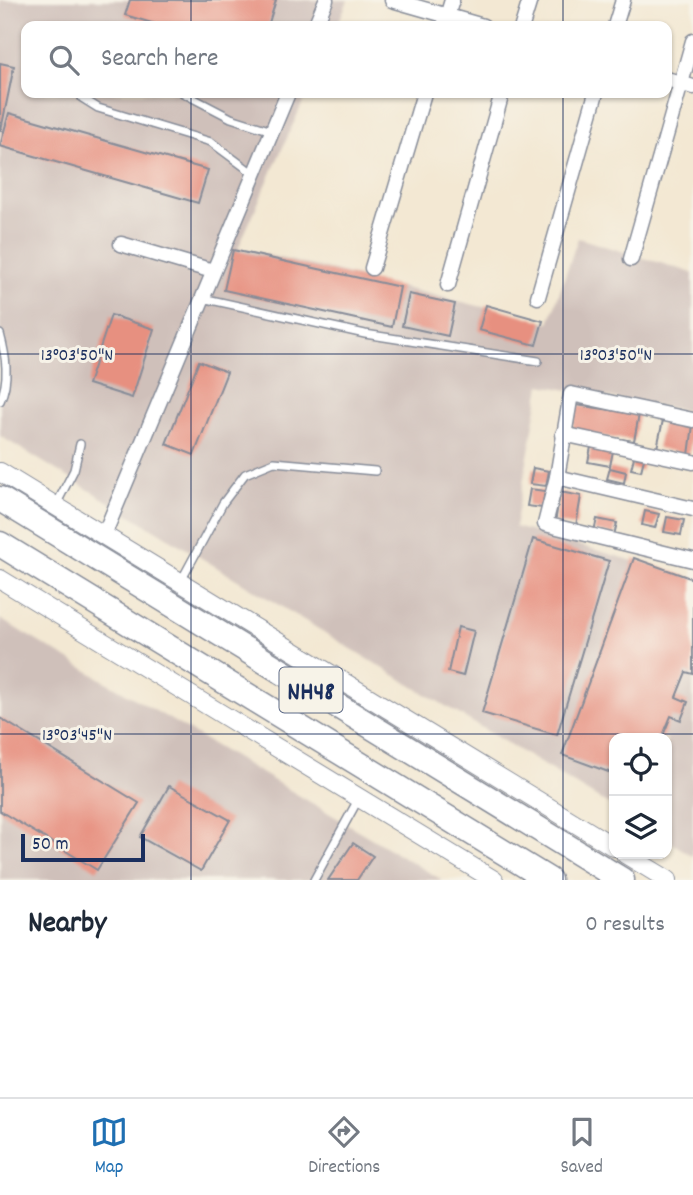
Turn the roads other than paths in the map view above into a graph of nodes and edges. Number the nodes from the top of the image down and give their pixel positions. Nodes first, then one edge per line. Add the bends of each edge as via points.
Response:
1 (326, 0) edge
2 (392, 0) edge
3 (452, 0) edge
4 (530, 0) edge
5 (623, 0) edge
6 (317, 21) edge
7 (446, 21) edge
8 (524, 21) edge
9 (617, 21) edge
10 (693, 41) edge
11 (680, 83) edge
12 (82, 98) edge
13 (192, 98) edge
14 (286, 98) edge
15 (423, 98) edge
16 (501, 98) edge
17 (595, 98) edge
18 (272, 131) junction
19 (254, 174) junction
20 (121, 244) dead end
21 (631, 259) dead end
22 (372, 268) dead end
23 (213, 271) junction
24 (448, 285) dead end
25 (538, 297) dead end
26 (202, 298) junction
27 (0, 334) edge
28 (538, 361) dead end
29 (0, 401) edge
30 (693, 420) edge
31 (563, 434) junction
32 (80, 444) dead end
33 (693, 463) edge
34 (375, 471) dead end
35 (0, 472) edge
36 (557, 477) junction
37 (0, 499) edge
38 (55, 506) junction
39 (693, 509) edge
40 (104, 535) junction
41 (0, 544) edge
42 (693, 560) edge
43 (0, 579) edge
44 (180, 581) junction
45 (360, 797) junction
46 (609, 844) edge
47 (633, 859) edge
48 (314, 880) edge
49 (494, 880) edge
50 (549, 880) edge
51 (622, 880) edge
52 (668, 880) edge

1 - 6 street
2 - 7 street
3 - 7 street
4 - 8 street
5 - 9 street
10 - 11 street
11 - 21 street
12 - 19 lane via 98,108 211,142
13 - 18 lane via 230,118
14 - 18 street
15 - 22 street
16 - 24 street
17 - 25 street
18 - 19 street
19 - 23 street
20 - 23 street
23 - 26 street
26 - 28 lane via 365,334
26 - 40 street
27 - 29 lane via 6,356
30 - 31 street via 571,394
31 - 33 street
31 - 36 street
32 - 38 lane via 74,470
34 - 44 lane via 274,462 245,474 223,503
35 - 38 street
36 - 39 street
36 - 42 street via 545,524
37 - 51 highway, NH48
38 - 40 street
40 - 44 street
41 - 50 highway, NH48
43 - 45 street
44 - 46 street
45 - 48 lane
45 - 49 street
47 - 52 street

